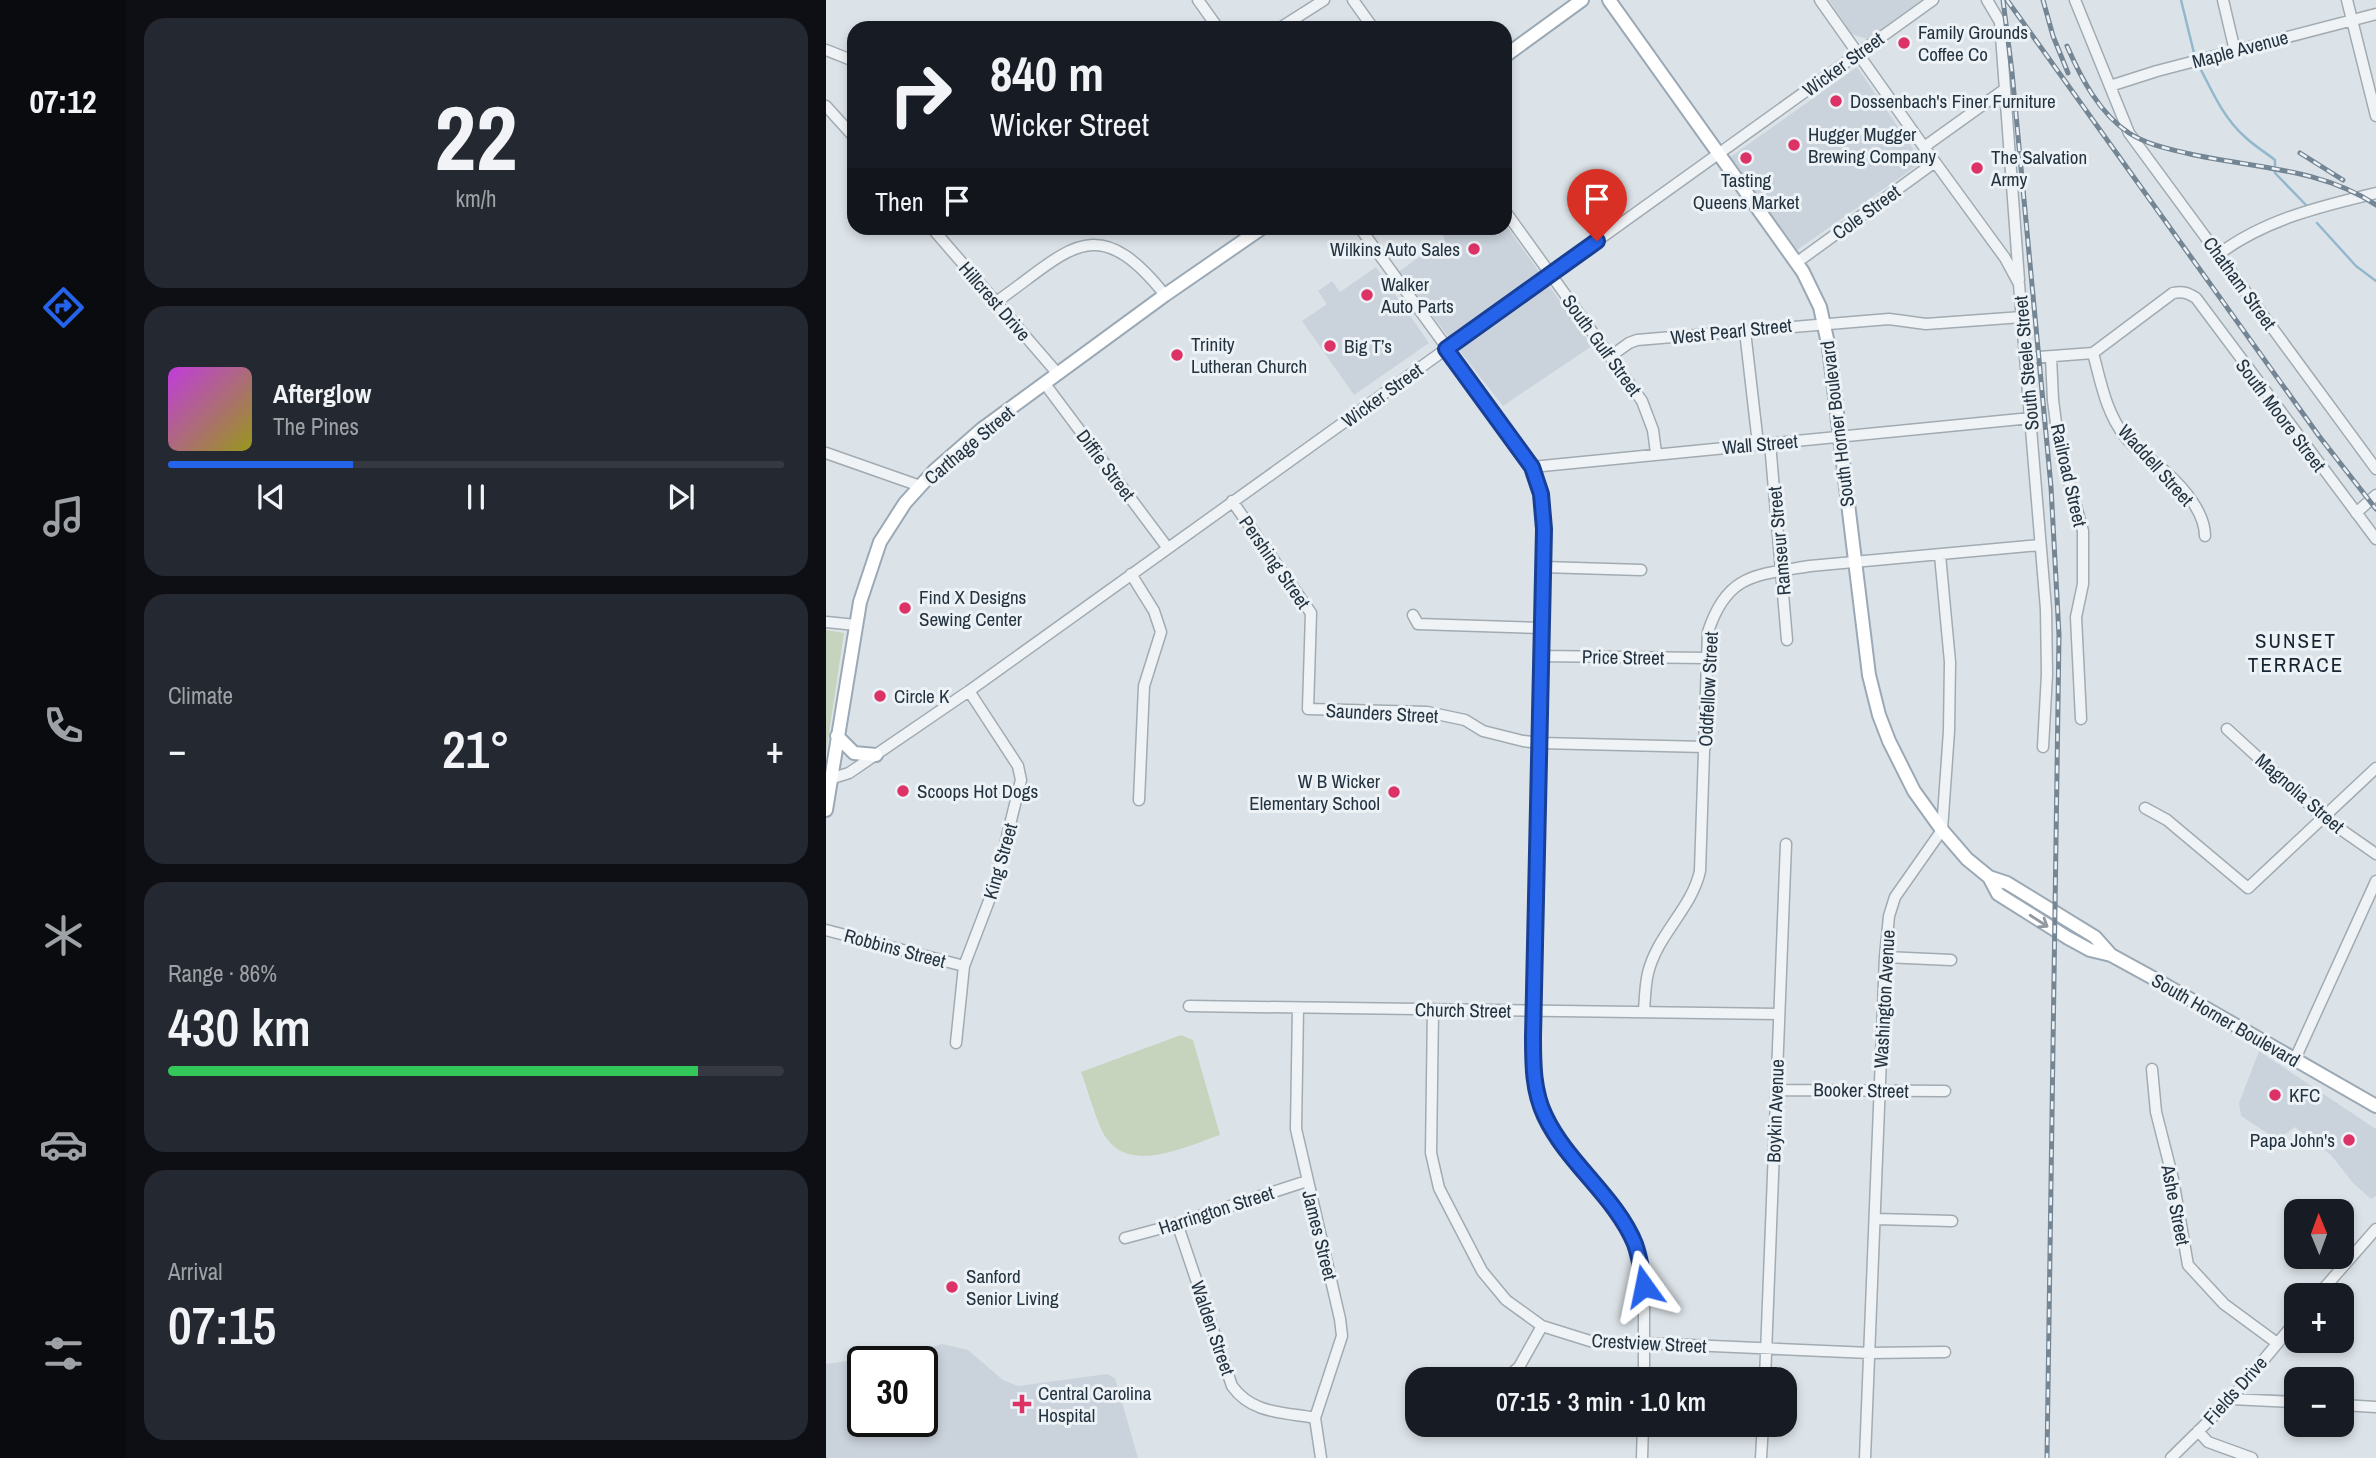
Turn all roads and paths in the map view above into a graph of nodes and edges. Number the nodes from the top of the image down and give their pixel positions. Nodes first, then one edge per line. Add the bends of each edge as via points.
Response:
1 (1198, 0) edge
2 (1324, 0) edge
3 (1353, 0) edge
4 (1582, 0) edge
5 (1609, 0) edge
6 (1820, 0) edge
7 (1933, 0) edge
8 (1987, 0) edge
9 (2075, 0) edge
10 (2223, 0) edge
11 (2347, 0) edge
12 (2376, 14) edge
13 (2351, 20) junction
14 (1213, 21) edge
15 (1291, 21) edge
16 (1368, 21) edge
17 (826, 50) edge
18 (1512, 51) edge
19 (2235, 51) junction
20 (1857, 53) junction
21 (847, 58) edge
22 (2005, 89) junction
23 (2111, 89) junction
24 (826, 106) edge
25 (2376, 116) edge
26 (847, 129) edge
27 (1924, 147) junction
28 (1718, 153) junction
29 (1936, 162) junction
30 (2376, 193) edge
31 (1512, 221) edge
32 (938, 235) edge
33 (1252, 235) edge
34 (1365, 235) edge
35 (2218, 254) junction
36 (1796, 262) junction
37 (1550, 275) junction
38 (2019, 284) junction
39 (1165, 295) junction
40 (996, 302) junction
41 (2022, 317) junction
42 (1825, 323) junction
43 (1745, 331) junction
44 (1446, 349) junction
45 (2093, 353) junction
46 (1611, 356) junction
47 (2051, 357) junction
48 (2027, 358) junction
49 (1058, 374) junction
50 (1045, 384) junction
51 (2031, 418) junction
52 (1839, 436) junction
53 (1770, 443) junction
54 (1758, 444) junction
55 (826, 453) edge
56 (1656, 453) junction
57 (1532, 467) junction
58 (2376, 469) edge
59 (920, 486) junction
60 (2376, 495) edge
61 (1232, 501) junction
62 (2356, 513) junction
63 (2205, 536) dead end
64 (2376, 539) edge
65 (2040, 545) junction
66 (1167, 547) junction
67 (1940, 555) junction
68 (1854, 562) junction
69 (1543, 567) junction
70 (1641, 570) dead end
71 (1781, 570) junction
72 (1131, 574) junction
73 (1413, 615) dead end
74 (826, 622) edge
75 (856, 625) junction
76 (1541, 628) junction
77 (1787, 640) dead end
78 (1540, 656) junction
79 (1706, 658) junction
80 (968, 691) junction
81 (1308, 709) joint
82 (2081, 719) dead end
83 (2227, 729) dead end
84 (837, 736) junction
85 (1540, 743) junction
86 (1704, 747) junction
87 (2043, 747) dead end
88 (876, 755) junction
89 (2376, 768) edge
90 (828, 780) edge
91 (1139, 800) dead end
92 (2145, 808) dead end
93 (826, 810) edge
94 (2323, 817) junction
95 (1942, 830) junction
96 (1786, 844) dead end
97 (2376, 854) edge
98 (2376, 881) edge
99 (826, 930) edge
100 (1885, 957) junction
101 (1951, 960) dead end
102 (964, 966) junction
103 (1189, 1006) dead end
104 (1297, 1008) junction
105 (1433, 1009) junction
106 (1644, 1011) junction
107 (1534, 1012) junction
108 (1778, 1014) junction
109 (956, 1043) dead end
110 (2295, 1059) junction
111 (2152, 1069) dead end
112 (1776, 1090) junction
113 (1879, 1091) junction
114 (1945, 1091) dead end
115 (2376, 1106) edge
116 (1307, 1181) junction
117 (1876, 1219) junction
118 (1952, 1221) dead end
119 (1177, 1223) junction
120 (2376, 1228) edge
121 (1125, 1238) dead end
122 (2329, 1283) edge
123 (1542, 1326) junction
124 (2284, 1335) edge
125 (1645, 1343) junction
126 (2277, 1343) junction
127 (1767, 1349) junction
128 (1945, 1352) dead end
129 (1870, 1353) junction
130 (1518, 1367) edge
131 (1644, 1367) edge
132 (1766, 1367) edge
133 (2231, 1399) junction
134 (2284, 1401) edge
135 (2354, 1406) edge
136 (2376, 1407) edge
137 (1315, 1418) junction
138 (2198, 1431) junction
139 (1643, 1437) edge
140 (1762, 1437) edge
141 (1321, 1458) edge
142 (1642, 1458) edge
143 (1761, 1458) edge
144 (1865, 1458) edge
145 (2171, 1458) edge
146 (2252, 1458) edge

1 - 14 street
2 - 15 street
3 - 16 street
4 - 18 main road
5 - 28 main road, South Horner Boulevard
6 - 20 street, South Steele Street
7 - 20 street, Wicker Street
8 - 22 street via 2000,22
9 - 23 street, Chatham Street
10 - 19 street
11 - 13 street
12 - 13 street, Maple Avenue
13 - 19 street, Maple Avenue
13 - 25 street
17 - 21 street
19 - 23 street, Maple Avenue via 2157,71
20 - 27 street, South Steele Street
20 - 28 street, Wicker Street
22 - 27 street
22 - 38 street
23 - 35 street, Chatham Street via 2140,150
24 - 26 street
27 - 29 street, South Steele Street
28 - 36 main road, South Horner Boulevard
28 - 37 street, Wicker Street
29 - 36 street, Cole Street
29 - 38 street, South Steele Street via 2006,258
30 - 35 street via 2268,225
31 - 37 street, South Gulf Street
32 - 40 street, Hillcrest Drive
33 - 39 main road, Carthage Street
34 - 44 street
35 - 58 street, Chatham Street
36 - 42 main road, South Horner Boulevard via 1814,290
37 - 44 street, Wicker Street
37 - 46 street, South Gulf Street
38 - 41 street, South Steele Street
39 - 40 street via 1127,256 1089,245 1069,250
39 - 49 main road, Carthage Street
40 - 49 street, Hillcrest Drive
41 - 42 street, West Pearl Street via 1942,324 1889,318
41 - 48 street, South Steele Street
42 - 43 street, West Pearl Street
42 - 52 main road, South Horner Boulevard
43 - 46 street, West Pearl Street via 1637,340
43 - 54 street
44 - 57 street
44 - 61 street, Wicker Street
45 - 47 street
45 - 62 street, South Moore Street via 2173,293 2185,292 2196,298
45 - 63 street, Waddell Street via 2107,406 2118,425 2127,439 2175,481 2200,514
46 - 56 street, South Gulf Street via 1642,401
47 - 48 street
47 - 82 street, Railroad Street via 2059,446 2083,531 2083,584 2076,617
48 - 51 street, South Steele Street
49 - 50 main road, Carthage Street
50 - 59 main road, Carthage Street via 982,429
50 - 66 street, Diffie Street
51 - 52 street, Wall Street
51 - 65 street, South Steele Street
52 - 53 street, Wall Street
52 - 68 main road, South Horner Boulevard
53 - 54 street, Wall Street
53 - 71 street, Ramseur Street
54 - 56 street, Wall Street
55 - 59 street
56 - 57 street, Wall Street
57 - 69 street via 1541,494
59 - 75 main road, Carthage Street via 880,542
60 - 62 street
61 - 66 street, Wicker Street
61 - 81 street, Pershing Street via 1311,613
62 - 64 street, South Moore Street
65 - 67 street, Oddfellow Street
65 - 87 street, South Steele Street via 2047,674
66 - 72 street, Wicker Street
67 - 68 street, Oddfellow Street
67 - 95 street via 1950,662
68 - 71 street, Oddfellow Street
68 - 95 main road, South Horner Boulevard via 1865,652 1879,716 1903,771
69 - 70 street
69 - 76 street
71 - 77 street, Ramseur Street
71 - 79 street, Oddfellow Street via 1758,574 1728,592 1713,615
72 - 80 street, Wicker Street
72 - 91 street via 1161,632 1144,686
73 - 76 street via 1418,624
74 - 75 street
75 - 84 main road, Carthage Street
76 - 78 street
78 - 79 street, Price Street
78 - 85 street
79 - 86 street, Oddfellow Street
80 - 88 street, Wicker Street
80 - 102 street, King Street via 1018,766 1021,780 995,885
81 - 85 street, Saunders Street via 1427,712 1465,720 1483,731
83 - 94 street, Magnolia Street
84 - 88 main road via 854,753
84 - 90 main road, Carthage Street
85 - 86 street, Saunders Street
85 - 107 street
86 - 106 street, Oddfellow Street via 1697,885 1648,972
88 - 90 street, Wicker Street
89 - 94 street
90 - 93 main road, Carthage Street
92 - 94 street via 2167,820 2248,888
94 - 97 street, Magnolia Street
95 - 100 street, Washington Avenue via 1895,897
95 - 110 main road, South Horner Boulevard via 1989,877 1998,894 2090,950 2111,955
96 - 108 street, Boykin Avenue
98 - 110 street
99 - 102 street, Robbins Street
100 - 101 street
100 - 113 street, Washington Avenue
102 - 109 street, King Street
103 - 104 street, Church Street
104 - 105 street, Church Street
104 - 116 street, James Street via 1296,1129
105 - 107 street, Church Street
105 - 123 street, Crestview Street via 1431,1153 1439,1188 1482,1271 1506,1300
106 - 107 street, Church Street
106 - 108 street, Church Street
107 - 125 street via 1534,1083 1544,1115 1634,1243 1644,1286
108 - 112 street, Boykin Avenue
110 - 115 main road, South Horner Boulevard
111 - 126 street, Ashe Street via 2156,1112 2188,1265 2224,1304
112 - 113 street, Booker Street
112 - 127 street, Boykin Avenue
113 - 114 street, Booker Street
113 - 117 street, Washington Avenue
116 - 119 street, Harrington Street
116 - 137 street, James Street via 1342,1336
117 - 118 street
117 - 129 street, Washington Avenue
119 - 121 street, Harrington Street
119 - 137 street, Walden Street via 1239,1396 1263,1409
120 - 122 street
123 - 125 street, Crestview Street via 1590,1341
123 - 130 street
124 - 126 street, Fields Drive
125 - 127 street, Crestview Street
125 - 131 street
126 - 133 street, Fields Drive
127 - 129 street, Crestview Street
127 - 132 street, Boykin Avenue
128 - 129 street, Crestview Street
129 - 144 street, Washington Avenue
133 - 134 street
133 - 138 street, Fields Drive
135 - 136 street
137 - 141 street, James Street
138 - 145 street, Fields Drive
138 - 146 street via 2208,1442
139 - 142 street
140 - 143 street

